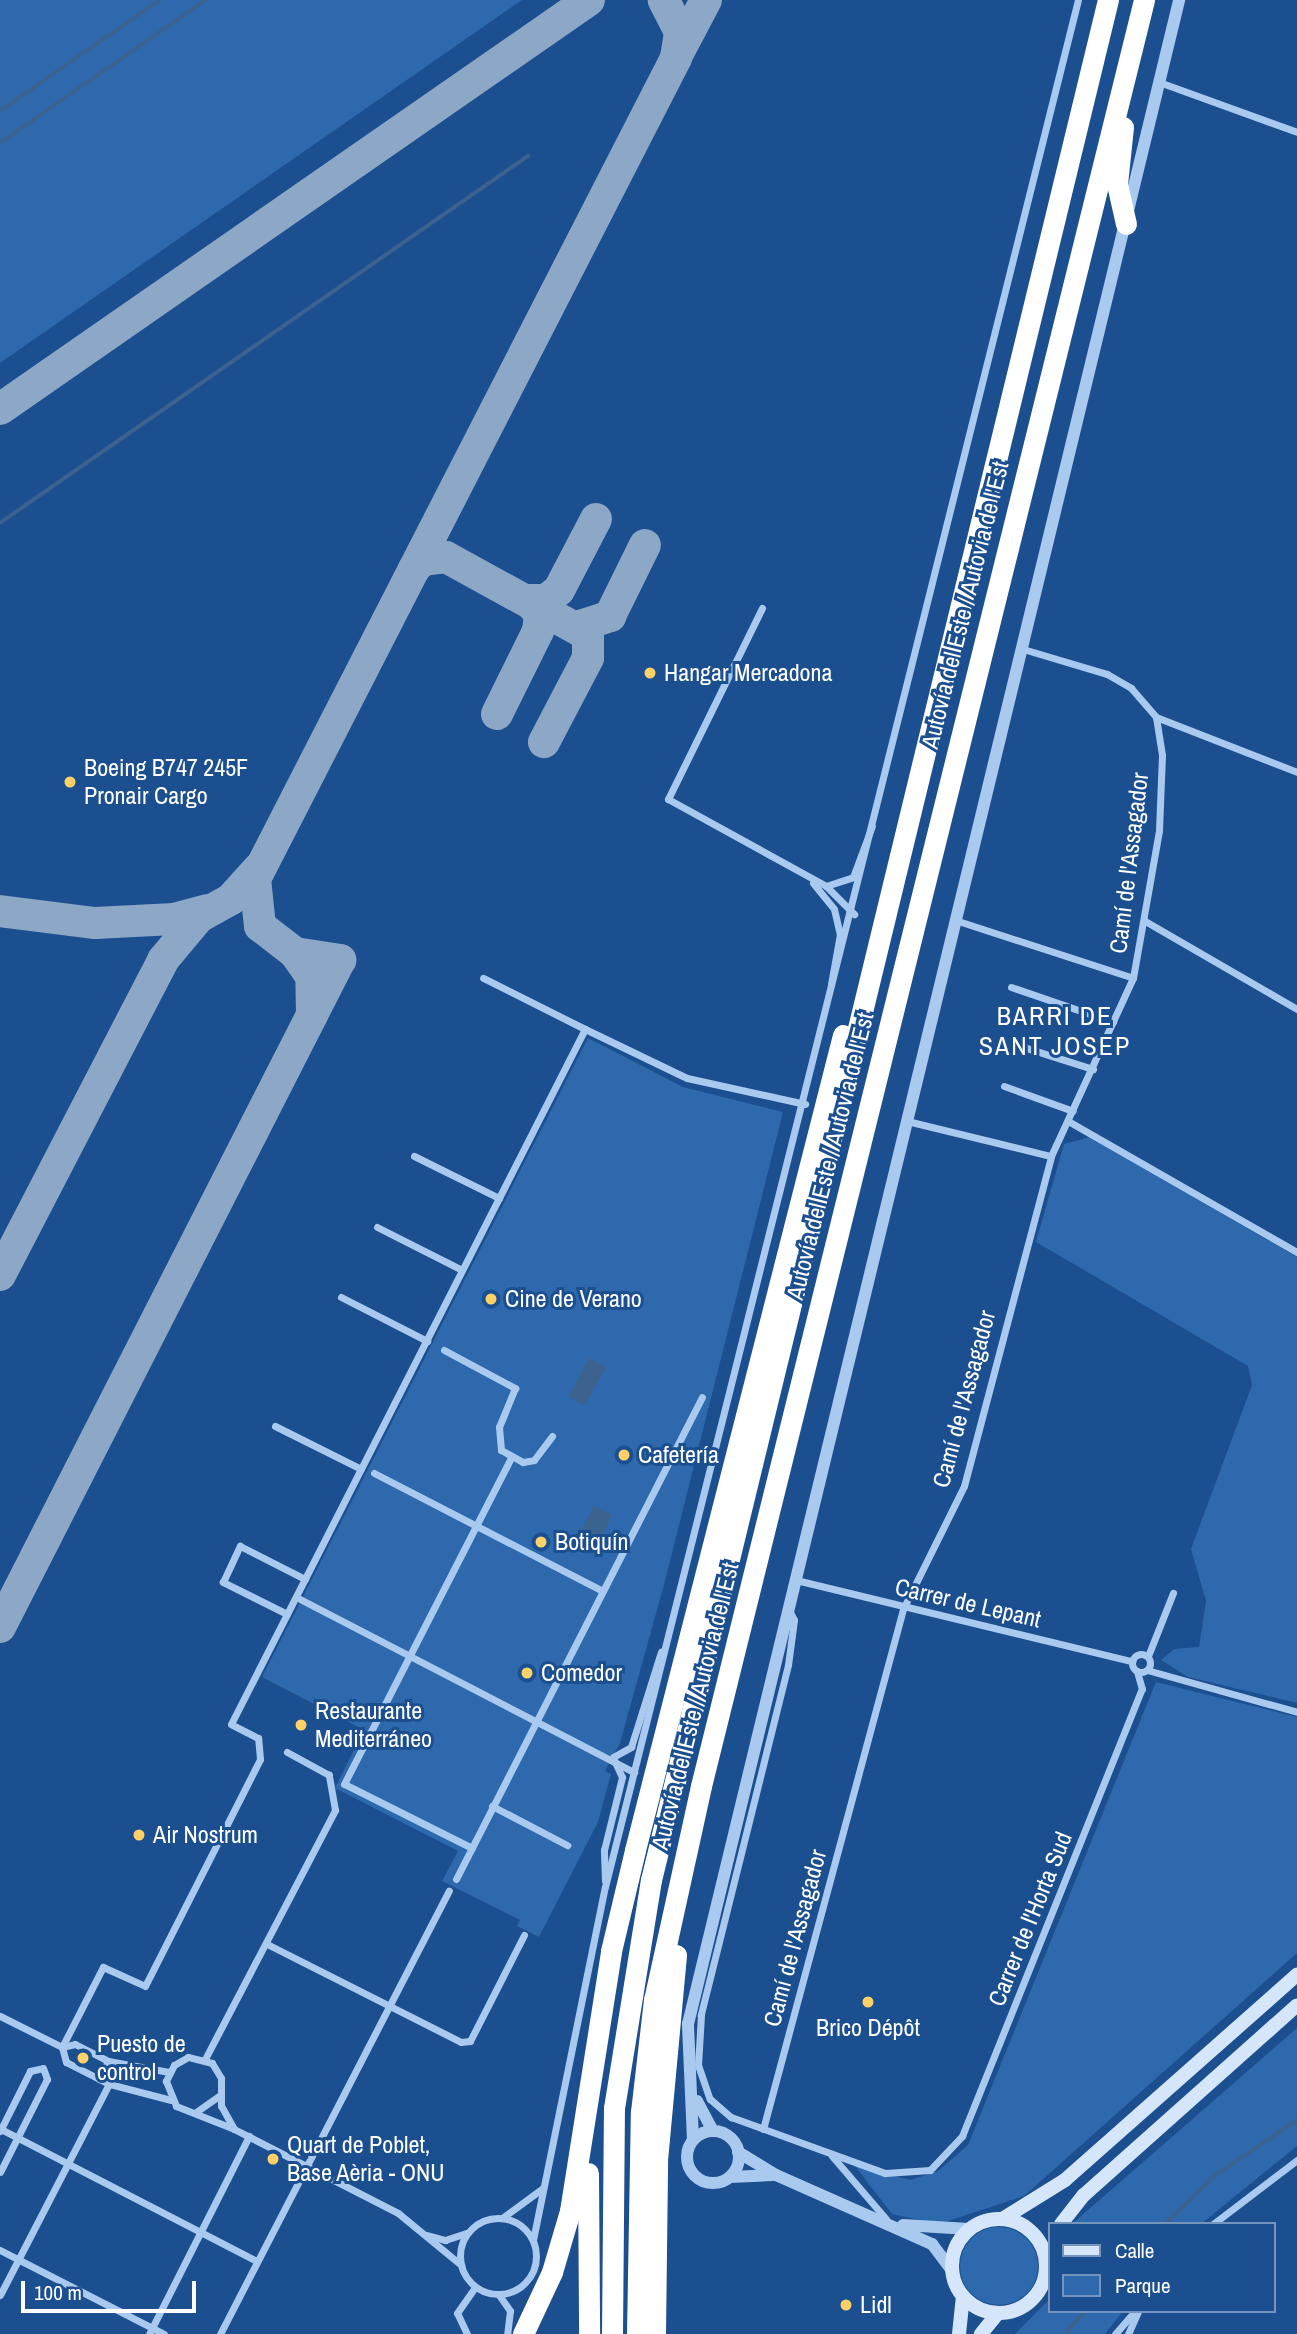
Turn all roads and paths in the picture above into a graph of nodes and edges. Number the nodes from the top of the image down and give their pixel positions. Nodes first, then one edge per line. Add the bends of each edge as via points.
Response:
1 (1078, 0) edge
2 (1108, 0) edge
3 (1179, 0) edge
4 (1143, 5) edge
5 (1159, 82) junction
6 (1297, 132) edge
7 (1126, 224) junction
8 (762, 608) dead end
9 (1023, 649) junction
10 (1156, 717) junction
11 (925, 744) junction
12 (1297, 772) edge
13 (881, 806) junction
14 (812, 882) junction
15 (826, 886) junction
16 (854, 914) junction
17 (955, 920) junction
18 (1145, 921) junction
19 (483, 978) dead end
20 (1133, 978) junction
21 (1011, 987) dead end
22 (1297, 1009) edge
23 (1113, 1022) junction
24 (824, 1028) junction
25 (585, 1029) junction
26 (1014, 1044) dead end
27 (1093, 1069) junction
28 (1004, 1086) dead end
29 (805, 1104) junction
30 (1073, 1111) junction
31 (908, 1121) junction
32 (1068, 1121) junction
33 (414, 1156) dead end
34 (1051, 1157) junction
35 (499, 1198) junction
36 (377, 1227) dead end
37 (1297, 1252) edge
38 (462, 1270) junction
39 (341, 1297) dead end
40 (427, 1341) junction
41 (444, 1350) dead end
42 (702, 1397) dead end
43 (275, 1426) dead end
44 (552, 1436) dead end
45 (511, 1457) junction
46 (361, 1469) junction
47 (374, 1473) dead end
48 (477, 1525) junction
49 (306, 1579) junction
50 (796, 1580) junction
51 (601, 1590) junction
52 (1173, 1593) dead end
53 (296, 1597) junction
54 (903, 1609) junction
55 (789, 1610) junction
56 (287, 1614) junction
57 (672, 1625) junction
58 (410, 1655) junction
59 (1148, 1656) junction
60 (1132, 1661) junction
61 (1137, 1671) junction
62 (1150, 1671) junction
63 (1142, 1689) junction
64 (724, 1696) junction
65 (1297, 1712) edge
66 (536, 1719) junction
67 (287, 1752) dead end
68 (613, 1757) junction
69 (634, 1772) junction
70 (492, 1806) junction
71 (567, 1845) dead end
72 (472, 1848) junction
73 (456, 1880) dead end
74 (605, 1887) junction
75 (449, 1891) dead end
76 (524, 1935) dead end
77 (267, 1944) junction
78 (1297, 1975) edge
79 (1297, 2005) edge
80 (390, 2006) junction
81 (0, 2016) edge
82 (62, 2047) junction
83 (205, 2059) junction
84 (685, 2059) junction
85 (108, 2060) junction
86 (594, 2062) junction
87 (169, 2072) junction
88 (99, 2079) junction
89 (109, 2084) junction
90 (220, 2094) junction
91 (170, 2100) junction
92 (191, 2112) junction
93 (234, 2129) junction
94 (763, 2129) junction
95 (0, 2130) edge
96 (713, 2131) junction
97 (249, 2136) junction
98 (17, 2138) junction
99 (693, 2140) junction
100 (738, 2152) junction
101 (831, 2155) junction
102 (1297, 2160) edge
103 (68, 2164) junction
104 (305, 2167) junction
105 (0, 2172) edge
106 (776, 2175) junction
107 (730, 2176) junction
108 (543, 2188) junction
109 (872, 2216) junction
110 (502, 2218) junction
111 (1004, 2218) junction
112 (886, 2219) junction
113 (1064, 2222) edge
114 (1216, 2222) edge
115 (969, 2229) junction
116 (201, 2233) junction
117 (467, 2233) junction
118 (425, 2234) junction
119 (533, 2240) junction
120 (1048, 2249) edge
121 (0, 2250) edge
122 (19, 2259) junction
123 (257, 2261) junction
124 (461, 2265) junction
125 (952, 2271) junction
126 (657, 2280) junction
127 (475, 2287) junction
128 (0, 2295) edge
129 (499, 2295) junction
130 (963, 2296) junction
131 (998, 2313) junction
132 (1135, 2313) edge
133 (1136, 2313) edge
134 (151, 2331) edge
135 (164, 2334) edge
136 (220, 2334) edge
137 (467, 2334) edge
138 (507, 2334) edge
139 (523, 2334) edge
140 (589, 2334) edge
141 (612, 2334) edge
142 (637, 2334) edge
143 (656, 2334) edge
144 (663, 2334) edge
145 (958, 2334) edge
146 (981, 2334) edge
147 (1115, 2334) edge
148 (1129, 2334) edge

1 - 13 street
2 - 11 highway, Autovía del Este / Autovia de l'Est
3 - 5 street
4 - 7 highway via 1139,62 1117,153
4 - 64 highway, Autovía del Este / Autovia de l'Est
5 - 6 street
5 - 7 street
7 - 9 street
8 - 14 street via 668,799
9 - 10 street via 1107,674 1131,688
9 - 17 street
10 - 12 street
10 - 18 street, Camí de l'Assagador via 1162,755 1159,817
11 - 86 highway via 908,779 706,1560 611,1951
11 - 141 highway, Autovía del Este / Autovia de l'Est via 651,1880 614,2108
13 - 15 street via 853,877
13 - 16 street
14 - 15 street
14 - 24 street via 834,909 840,934
15 - 16 street
16 - 24 street
17 - 20 street
17 - 31 street
18 - 20 street, Camí de l'Assagador
18 - 22 street
19 - 25 street
20 - 23 street, Camí de l'Assagador
21 - 23 street
23 - 27 street, Camí de l'Assagador
24 - 29 street
25 - 29 street via 687,1077
25 - 35 street
26 - 27 street
27 - 30 street, Camí de l'Assagador
28 - 30 street
29 - 57 street
30 - 32 street, Camí de l'Assagador
31 - 34 street
31 - 50 street
32 - 34 street, Camí de l'Assagador
32 - 37 street
33 - 35 street
34 - 54 street, Camí de l'Assagador via 964,1486
35 - 38 street
36 - 38 street
38 - 40 street
39 - 40 street
40 - 46 street
41 - 45 street via 515,1388 497,1440
42 - 51 street
43 - 46 street
44 - 45 street via 534,1460
45 - 48 street
46 - 49 street
47 - 48 street
48 - 51 street
48 - 58 street
49 - 53 street
49 - 56 street via 240,1546 222,1582
50 - 54 street, Carrer de Lepant
50 - 55 street
51 - 66 street
52 - 59 street
53 - 56 street
53 - 58 street
54 - 60 street, Carrer de Lepant
54 - 94 street, Camí de l'Assagador
55 - 84 street
55 - 94 street via 794,1620 788,1665 701,2015 698,2065 710,2099 731,2117
56 - 82 street via 231,1724 258,1738 260,1759 145,1986 103,1967
57 - 68 street via 631,1747
57 - 69 street
58 - 66 street
58 - 72 street via 344,1784
59 - 60 street via 1137,1654
59 - 62 street
60 - 61 street
61 - 62 street
61 - 63 street
62 - 63 street, Carrer de l'Horta Sud
62 - 65 street
63 - 101 street, Carrer de l'Horta Sud via 962,2136 930,2170 885,2173
64 - 126 highway via 666,2038
64 - 142 highway, Autovía del Este / Autovia de l'Est via 654,2000 641,2112
66 - 68 street
66 - 70 street
67 - 77 street via 329,1775 335,1810
68 - 69 street
68 - 74 street via 622,1777 604,1850
69 - 74 street
70 - 71 street
70 - 72 street
72 - 73 street
74 - 108 street
75 - 80 street
76 - 80 street via 470,2040 461,2042
77 - 80 street
77 - 83 street
78 - 111 main road via 1065,2180
79 - 113 main road via 1084,2195
80 - 104 street
81 - 82 street
82 - 85 street via 75,2044
82 - 88 street via 66,2062
83 - 87 street via 188,2057
83 - 90 street via 221,2078
84 - 96 street
84 - 99 street
85 - 87 street
85 - 88 street
86 - 139 highway via 570,2211 552,2272
86 - 140 highway via 586,2215
87 - 91 street
88 - 89 street
89 - 91 street
89 - 103 street
90 - 92 street via 209,2108
90 - 93 street
91 - 92 street
92 - 93 street
93 - 97 street
94 - 101 street
95 - 98 street
95 - 98 street via 30,2071 43,2068 47,2079
96 - 99 street
96 - 100 street via 730,2137
97 - 104 street
97 - 116 street
98 - 103 street
98 - 105 street
99 - 107 street via 687,2157 692,2173 714,2183
100 - 106 street
100 - 107 street
101 - 112 street
102 - 114 street
103 - 116 street
103 - 122 street
104 - 118 street via 398,2213
104 - 123 street
106 - 107 street
106 - 109 street
108 - 110 street
108 - 119 street
109 - 112 street
109 - 125 street via 932,2244
110 - 117 street
110 - 119 street via 520,2225
111 - 115 main road
111 - 120 main road via 1031,2230
112 - 115 street via 924,2229
115 - 125 main road via 956,2248
116 - 123 street
116 - 134 street
117 - 118 street via 445,2240
117 - 124 street
118 - 124 street
119 - 129 street via 531,2277
120 - 131 main road via 1036,2296
121 - 122 street
122 - 128 street
122 - 134 street
123 - 136 street
124 - 127 street
125 - 130 main road
126 - 143 highway
126 - 144 highway
127 - 129 street
127 - 137 street via 457,2313
129 - 138 street via 510,2311
130 - 131 main road
130 - 145 main road
131 - 146 main road
132 - 147 street
133 - 148 street
134 - 135 street

